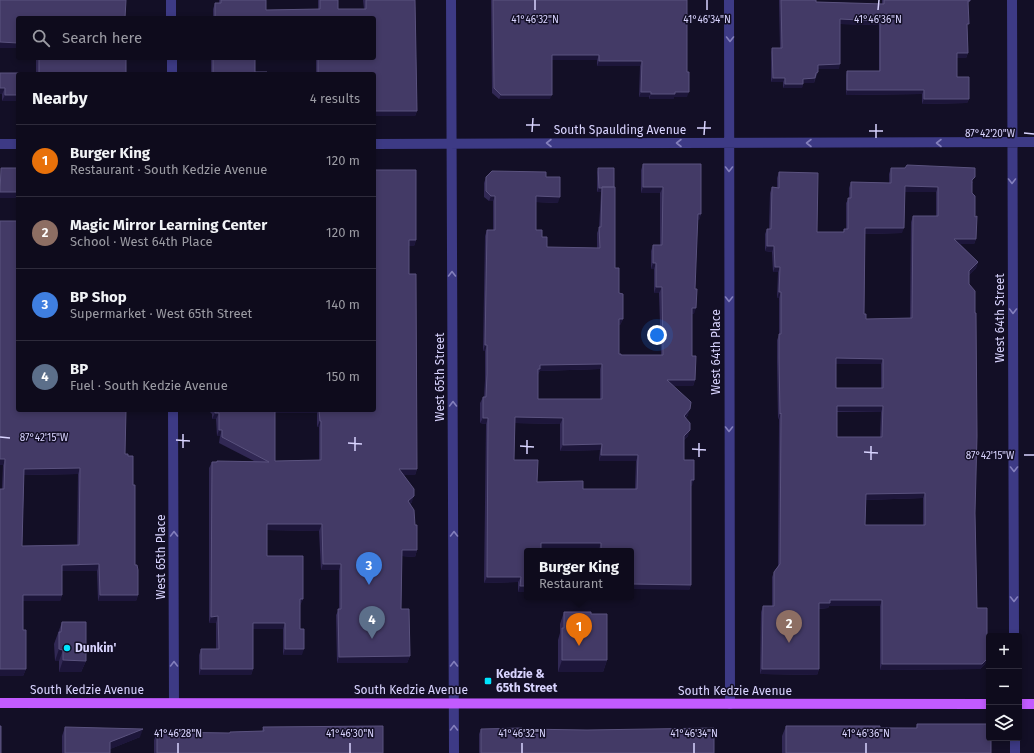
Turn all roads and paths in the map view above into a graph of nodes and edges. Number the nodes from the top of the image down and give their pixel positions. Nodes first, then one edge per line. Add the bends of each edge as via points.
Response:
1 (171, 0) edge
2 (452, 0) edge
3 (729, 0) edge
4 (1012, 0) edge
5 (171, 16) edge
6 (172, 60) edge
7 (172, 72) edge
8 (1012, 142) junction
9 (1034, 142) edge
10 (730, 143) junction
11 (0, 144) edge
12 (16, 144) edge
13 (376, 144) edge
14 (452, 144) junction
15 (173, 412) edge
16 (1014, 633) edge
17 (0, 702) edge
18 (174, 703) junction
19 (454, 703) junction
20 (730, 704) junction
21 (986, 704) edge
22 (1022, 704) edge
23 (1034, 704) edge
24 (1015, 741) edge
25 (454, 753) edge
26 (1015, 753) edge

1 - 5 street
2 - 14 street, West 65th Street
3 -> 10 street, West 64th Place
4 - 8 street, West 64th Street
6 - 7 street
8 - 9 street, South Spaulding Avenue
8 -> 10 street, South Spaulding Avenue
8 -> 16 street, West 64th Street
10 -> 14 street, South Spaulding Avenue
10 -> 20 street, West 64th Place
11 - 12 street
13 - 14 street, South Spaulding Avenue
19 -> 14 street, West 65th Street
18 -> 15 street, West 65th Place
17 - 18 main road, South Kedzie Avenue
18 - 19 main road, South Kedzie Avenue
19 - 20 main road, South Kedzie Avenue
25 -> 19 street, West 65th Street
20 - 21 main road, South Kedzie Avenue
22 - 23 main road
24 - 26 street

